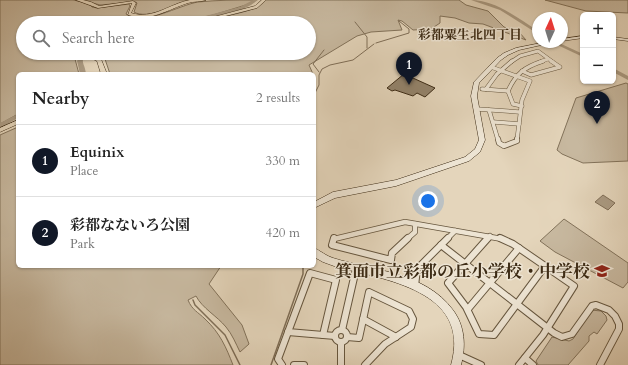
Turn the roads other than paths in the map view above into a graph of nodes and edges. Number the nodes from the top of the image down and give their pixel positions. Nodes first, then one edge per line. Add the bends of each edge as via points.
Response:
1 (78, 0) edge
2 (204, 0) edge
3 (264, 0) edge
4 (221, 16) edge
5 (580, 37) edge
6 (616, 38) edge
7 (568, 39) edge
8 (628, 40) edge
9 (532, 46) edge
10 (548, 59) junction
11 (99, 60) edge
12 (491, 67) junction
13 (501, 70) junction
14 (522, 71) junction
15 (103, 72) edge
16 (517, 76) junction
17 (508, 91) junction
18 (522, 106) junction
19 (477, 109) junction
20 (489, 110) junction
21 (520, 112) junction
22 (494, 122) junction
23 (16, 123) edge
24 (519, 124) junction
25 (0, 130) edge
26 (316, 204) edge
27 (415, 224) junction
28 (455, 231) junction
29 (490, 236) junction
30 (441, 245) junction
31 (519, 248) junction
32 (316, 253) edge
33 (465, 263) junction
34 (546, 266) junction
35 (356, 269) junction
36 (490, 283) junction
37 (415, 286) junction
38 (517, 304) junction
39 (468, 309) junction
40 (363, 319) junction
41 (547, 328) junction
42 (342, 330) junction
43 (288, 332) junction
44 (323, 335) junction
45 (335, 336) junction
46 (347, 337) junction
47 (396, 337) junction
48 (341, 342) junction
49 (459, 355) junction
50 (525, 358) junction
51 (282, 365) edge
52 (294, 365) edge
53 (304, 365) edge
54 (341, 365) edge
55 (364, 365) edge
56 (456, 365) edge
57 (480, 365) edge
58 (519, 365) edge
59 (533, 365) edge
60 (600, 365) edge

1 - 2 main road via 98,7 133,2 129,14 141,16 156,14 190,1
3 - 4 main road via 256,7
5 - 7 street
6 - 8 street
9 - 12 street via 511,52
10 - 13 street via 538,51 529,53 515,58
10 - 14 street via 532,63
10 - 14 street via 560,67 531,75
11 - 15 main road
12 - 13 street
12 - 19 street via 474,86
13 - 16 street
13 - 17 street via 484,89
14 - 16 street
16 - 17 street via 509,85
16 - 18 street via 530,81
17 - 18 street via 513,104
18 - 21 street
19 - 20 street
19 - 26 street via 482,140 478,150 467,159 396,183 327,197
20 - 21 street
20 - 22 street
21 - 24 street
22 - 24 street
22 - 24 street via 499,143 504,146 517,140
23 - 25 main road
27 - 27 street via 405,222 334,238 332,245 391,260 392,253 415,232
27 - 28 street
28 - 29 street
28 - 30 street
29 - 31 street via 507,240
29 - 33 street
30 - 33 street
30 - 37 street via 417,269
31 - 34 street
31 - 36 street
32 - 35 street via 327,261
33 - 36 street
33 - 39 street via 448,283
34 - 38 street
34 - 41 street via 574,286
35 - 37 street
35 - 42 street
36 - 38 street
36 - 39 street
37 - 49 street via 436,297 452,316 459,333
38 - 39 street via 494,335 479,334
38 - 41 street
40 - 46 street via 359,338
40 - 47 street
40 - 47 street via 369,292 405,308 412,315 413,323
41 - 50 street
41 - 60 street via 562,337 568,336 592,306 596,305 610,311 619,324 619,330
42 - 45 street via 337,331
42 - 46 street
43 - 44 street
43 - 44 street via 310,273 336,280
43 - 51 street via 278,359
44 - 45 street
45 - 48 street via 336,340
46 - 48 street
47 - 55 street
48 - 54 street
49 - 56 street
49 - 57 street
50 - 58 street
50 - 59 street
52 - 53 street

